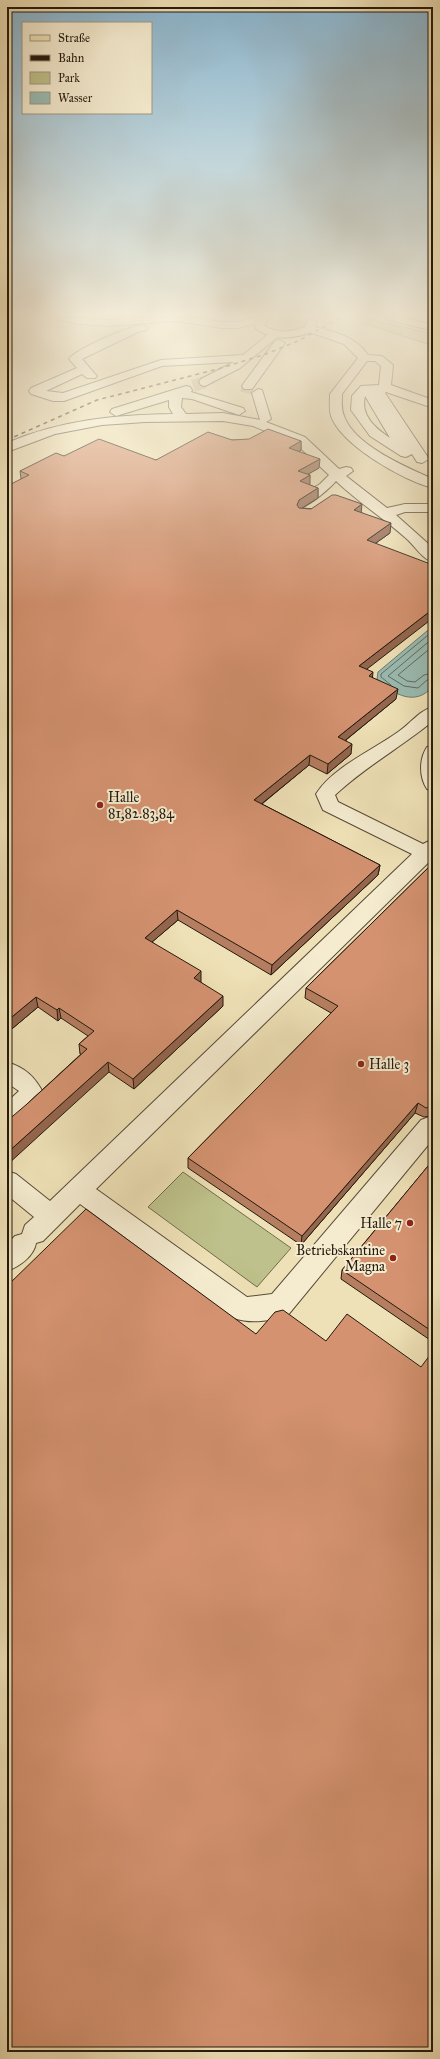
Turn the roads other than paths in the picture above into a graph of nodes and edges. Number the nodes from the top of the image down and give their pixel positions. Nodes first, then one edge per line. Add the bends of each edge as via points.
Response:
1 (111, 413) edge
2 (142, 413) edge
3 (179, 413) edge
4 (239, 413) edge
5 (258, 413) tunnel mouth
6 (338, 413) edge
7 (359, 413) edge
8 (386, 413) edge
9 (386, 413) edge
10 (182, 417) junction
11 (145, 418) junction
12 (260, 421) junction
13 (51, 431) junction
14 (7, 448) edge
15 (406, 452) junction
16 (427, 460) edge
17 (341, 473) junction
18 (352, 483) junction
19 (433, 484) edge
20 (379, 496) junction
21 (364, 497) junction
22 (333, 498) junction
23 (433, 508) edge
24 (291, 509) edge
25 (391, 511) junction
26 (305, 514) edge
27 (433, 541) edge
28 (433, 558) edge
29 (433, 712) edge
30 (433, 752) edge
31 (433, 786) edge
32 (429, 849) edge
33 (7, 1071) edge
34 (7, 1116) edge
35 (429, 1127) dead end
36 (7, 1181) edge
37 (79, 1190) junction
38 (52, 1216) junction
39 (22, 1246) edge

1 - 13 lane
2 - 11 lane
3 - 10 lane
4 - 12 lane
5 - 12 lane
6 - 19 lane via 350,434 372,453
7 - 15 lane via 374,433
8 - 15 lane
9 - 16 lane
10 - 11 lane
10 - 12 lane via 224,417
11 - 13 lane via 102,421
12 - 17 lane via 300,440
13 - 14 lane
15 - 16 lane
17 - 18 lane
17 - 24 lane via 331,479 325,487
18 - 20 lane
18 - 21 lane
18 - 22 lane
20 - 21 lane
20 - 25 lane
21 - 22 lane
21 - 25 lane
22 - 26 lane
23 - 25 lane
25 - 27 lane
25 - 28 lane
29 - 32 lane via 405,735 349,772 325,794 330,806
30 - 31 lane via 429,762
32 - 37 lane
33 - 34 lane via 27,1084 32,1094
35 - 37 lane via 279,1306 243,1309
36 - 38 lane
37 - 38 lane
38 - 39 lane

